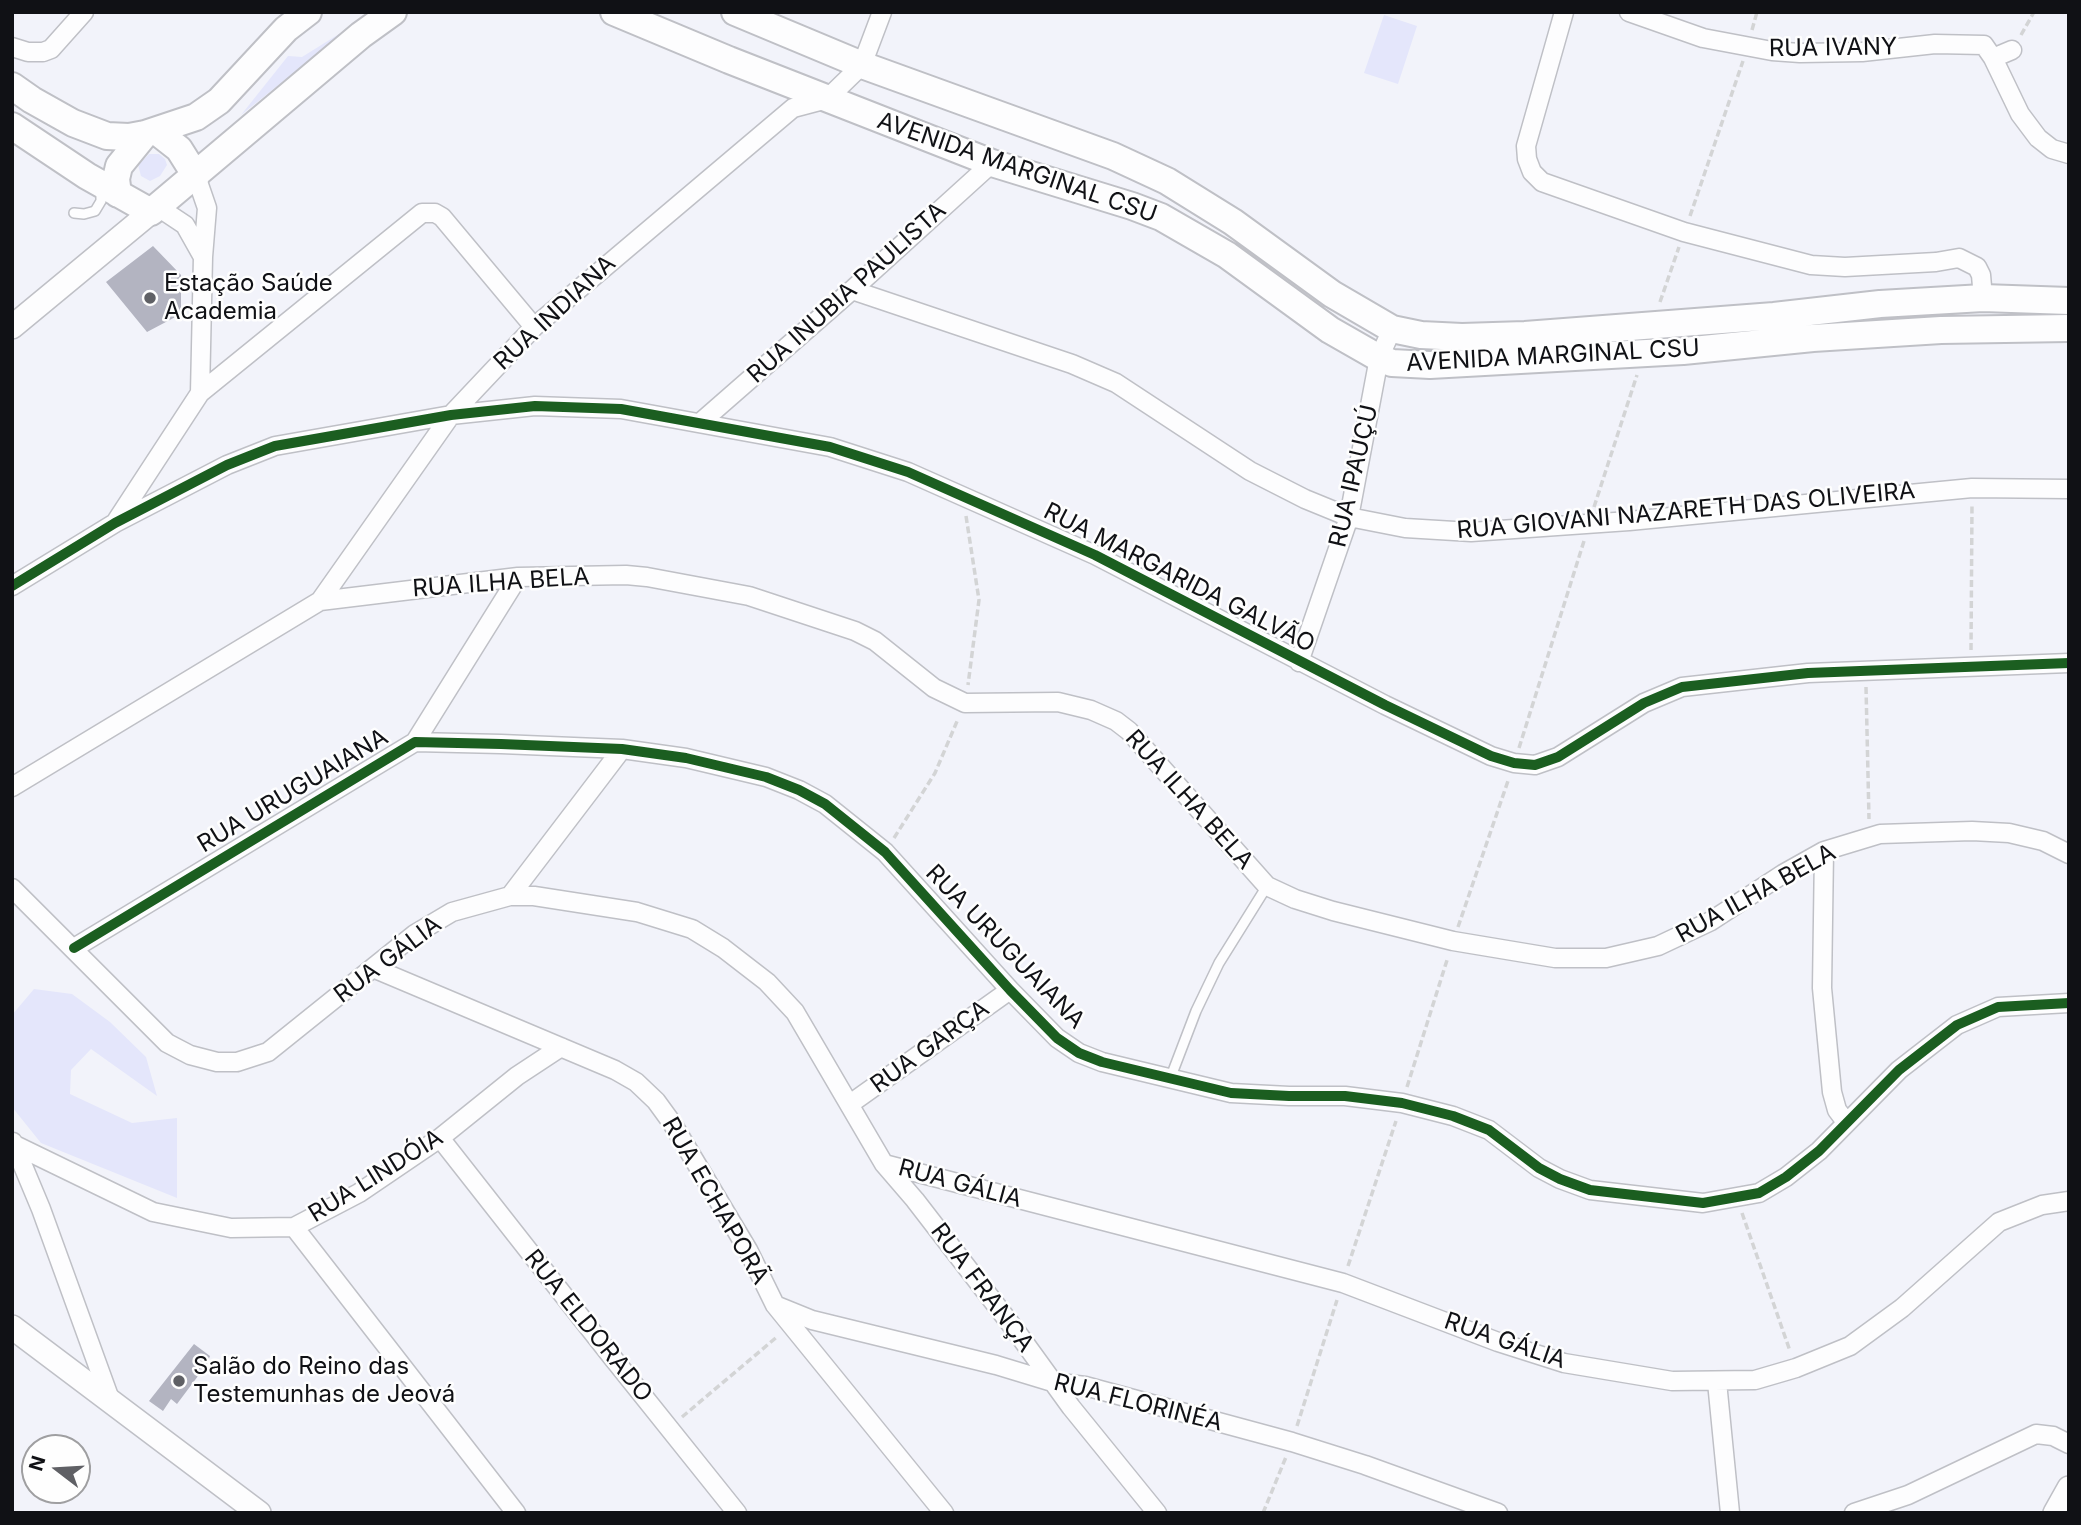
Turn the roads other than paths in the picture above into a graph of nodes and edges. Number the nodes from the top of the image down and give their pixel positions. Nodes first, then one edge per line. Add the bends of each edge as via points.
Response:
1 (84, 12) edge
2 (308, 12) edge
3 (393, 12) edge
4 (614, 12) edge
5 (735, 12) edge
6 (882, 12) edge
7 (1564, 12) edge
8 (1629, 12) edge
9 (12, 47) edge
10 (2012, 50) road end
11 (1993, 58) junction
12 (844, 82) junction
13 (12, 86) edge
14 (12, 126) edge
15 (150, 132) junction
16 (2069, 154) edge
17 (992, 163) junction
18 (87, 176) junction
19 (196, 176) junction
20 (118, 194) junction
21 (155, 209) junction
22 (74, 213) dead end
23 (203, 257) junction
24 (852, 290) junction
25 (1983, 298) junction
26 (2069, 301) edge
27 (12, 327) edge
28 (534, 327) junction
29 (2069, 328) edge
30 (1392, 330) junction
31 (1379, 358) junction
32 (200, 393) junction
33 (451, 415) junction
34 (701, 422) junction
35 (2069, 489) edge
36 (1349, 517) junction
37 (115, 523) junction
38 (518, 576) junction
39 (12, 586) edge
40 (320, 601) junction
41 (1298, 662) junction
42 (2069, 663) edge
43 (415, 742) junction
44 (622, 749) junction
45 (12, 787) edge
46 (1824, 851) junction
47 (2069, 854) edge
48 (1267, 886) junction
49 (12, 888) edge
50 (510, 896) junction
51 (74, 948) junction
52 (373, 968) junction
53 (1010, 990) junction
54 (2069, 1003) edge
55 (561, 1047) junction
56 (1170, 1079) junction
57 (850, 1104) junction
58 (1846, 1122) junction
59 (440, 1138) junction
60 (13, 1142) edge
61 (884, 1164) junction
62 (2069, 1201) edge
63 (293, 1227) junction
64 (775, 1306) junction
65 (12, 1327) edge
66 (1052, 1382) junction
67 (1717, 1382) junction
68 (111, 1402) junction
69 (2069, 1444) edge
70 (2069, 1488) edge
71 (259, 1513) edge
72 (516, 1513) edge
73 (737, 1513) edge
74 (944, 1513) edge
75 (1157, 1513) edge
76 (1498, 1513) edge
77 (1730, 1513) edge
78 (1854, 1513) edge
79 (2055, 1513) edge

1 - 9 street via 51,49 28,52
2 - 15 main road via 286,29 219,101 196,117
3 - 19 main road
4 - 12 main road, AVENIDA MARGINAL CSU
5 - 12 main road, AVENIDA MARGINAL CSU
6 - 12 street
7 - 25 street via 1526,146 1532,172 1542,182 1684,232 1811,265 1845,268 1958,258 1977,267
8 - 11 street, RUA IVANY via 1703,38 1748,47 1800,53 1974,44 1986,47
10 - 11 street
11 - 16 street via 2020,114 2038,138
12 - 17 main road, AVENIDA MARGINAL CSU
12 - 28 street, RUA INDIANA via 793,108
12 - 30 main road, AVENIDA MARGINAL CSU via 1113,156 1214,209 1332,294
13 - 15 main road via 73,123 107,136
14 - 18 main road
15 - 19 main road via 179,149
15 - 20 main road via 119,166
17 - 24 street, RUA INUBIA PAULISTA
17 - 31 main road, AVENIDA MARGINAL CSU via 1161,217 1227,255 1330,330
18 - 20 main road
18 - 22 lane via 100,189 101,201 95,211
19 - 21 main road
19 - 23 street via 207,208
20 - 21 main road
21 - 23 street via 185,225
21 - 27 street
23 - 32 street
24 - 34 street, RUA INUBIA PAULISTA
24 - 36 street, RUA GIOVANI NAZARETH DAS OLIVEIRA via 1116,383 1250,471
25 - 26 main road, AVENIDA MARGINAL CSU
25 - 30 main road, AVENIDA MARGINAL CSU via 1525,335 1462,337
28 - 32 street via 442,217 422,213
28 - 33 street, RUA INDIANA
29 - 31 main road, AVENIDA MARGINAL CSU via 1941,330 1430,365
30 - 31 street, RUA IPAUÇÚ
31 - 36 street, RUA IPAUÇÚ
32 - 37 street
33 - 34 street, RUA MARGARIDA GALVÃO via 535,406 621,409
33 - 37 street, RUA MARGARIDA GALVÃO via 275,446 227,465
33 - 40 street, RUA INDIANA
34 - 41 street, RUA MARGARIDA GALVÃO via 830,447 908,472 1095,555
35 - 36 street, RUA GIOVANI NAZARETH DAS OLIVEIRA via 1972,488 1471,532 1405,528
36 - 41 street, RUA IPAUÇÚ
37 - 39 street, RUA MARGARIDA GALVÃO
38 - 40 street, RUA ILHA BELA
38 - 43 street
38 - 48 street, RUA ILHA BELA via 648,577 749,596 855,631 875,641 934,688 965,703 1058,702 1091,710 1129,731
40 - 45 street, RUA ILHA BELA
41 - 42 street, RUA MARGARIDA GALVÃO via 1491,756 1535,765 1558,757 1644,703 1682,687 1808,673
43 - 44 street, RUA URUGUAIANA
43 - 51 street, RUA URUGUAIANA
44 - 50 street
44 - 53 street, RUA URUGUAIANA via 766,777 825,804 885,852
46 - 47 street, RUA ILHA BELA via 1880,834 1972,831 2043,841
46 - 48 street, RUA ILHA BELA via 1690,931 1658,946 1606,958 1555,958 1453,941 1333,911
46 - 58 street via 1822,988 1832,1092
48 - 56 lane via 1219,963
49 - 51 street, RUA GÁLIA
50 - 52 street, RUA GÁLIA via 452,912
50 - 57 street, RUA GÁLIA via 637,912 692,929 723,947 767,982 795,1012
51 - 52 street, RUA GÁLIA via 167,1044 217,1062 237,1062 268,1052
52 - 55 street, RUA ECHAPORÃ
53 - 56 street, RUA URUGUAIANA via 1057,1038 1079,1053
53 - 57 street, RUA GARÇA
54 - 58 street, RUA URUGUAIANA via 1998,1007 1957,1025 1899,1070
55 - 59 street, RUA LINDÓIA
55 - 64 street, RUA ECHAPORÃ via 636,1082 656,1101 748,1250
56 - 58 street, RUA URUGUAIANA via 1230,1093 1345,1096 1402,1103 1489,1130 1539,1168 1590,1190 1703,1203 1759,1193 1819,1151
57 - 61 street, RUA GÁLIA
59 - 63 street, RUA LINDÓIA via 359,1193
59 - 73 street, RUA ELDORADO
60 - 63 street, RUA LINDÓIA via 153,1212 231,1228
60 - 68 street
61 - 66 street, RUA FRANÇA
61 - 67 street, RUA GÁLIA via 1343,1283 1564,1363 1672,1381
62 - 67 street, RUA GÁLIA via 2042,1205 1999,1222 1902,1308 1850,1346 1755,1380
63 - 72 street
64 - 66 street, RUA FLORINÉA via 812,1320
64 - 74 street, RUA ECHAPORÃ
65 - 68 street
66 - 75 street, RUA FRANÇA
66 - 76 street, RUA FLORINÉA via 1085,1386 1292,1442
67 - 77 street
68 - 71 street
69 - 78 street via 2036,1434 1908,1495
70 - 79 street

